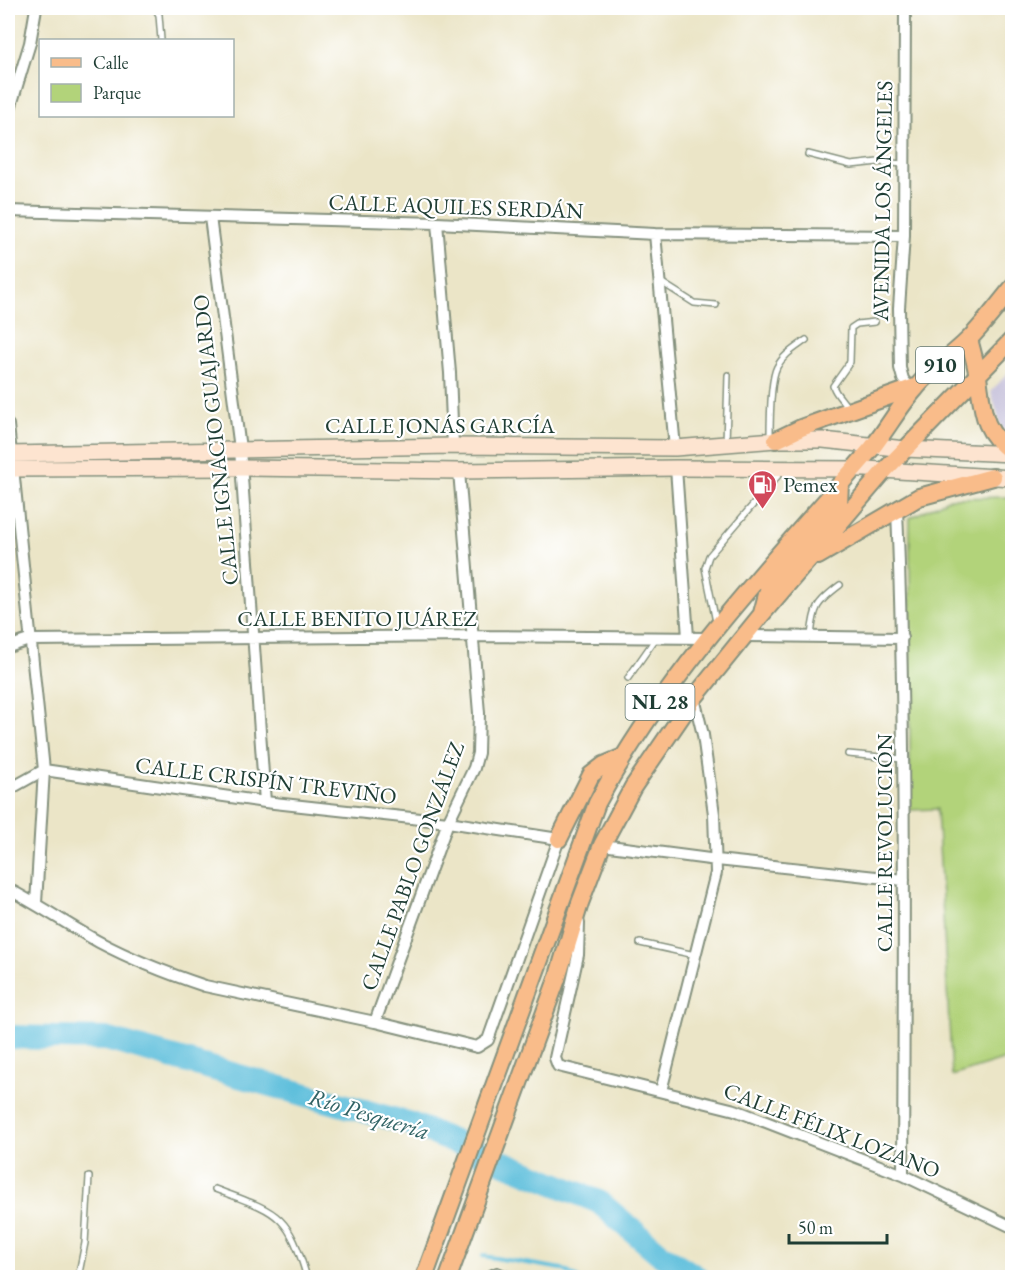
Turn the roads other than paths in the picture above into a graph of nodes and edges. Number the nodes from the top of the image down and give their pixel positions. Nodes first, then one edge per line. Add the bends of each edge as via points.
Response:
1 (36, 8) edge
2 (155, 8) edge
3 (905, 8) edge
4 (161, 39) edge
5 (8, 115) edge
6 (808, 154) dead end
7 (904, 164) junction
8 (8, 211) edge
9 (210, 217) junction
10 (437, 223) junction
11 (655, 234) junction
12 (904, 236) junction
13 (659, 282) junction
14 (1012, 288) edge
15 (716, 305) dead end
16 (875, 322) dead end
17 (969, 339) junction
18 (806, 340) dead end
19 (1012, 340) edge
20 (728, 375) dead end
21 (978, 376) junction
22 (915, 387) junction
23 (849, 410) junction
24 (8, 425) edge
25 (773, 441) junction
26 (726, 445) junction
27 (453, 446) junction
28 (873, 447) junction
29 (675, 448) junction
30 (240, 449) junction
31 (905, 449) junction
32 (1012, 453) edge
33 (10, 461) edge
34 (242, 468) junction
35 (676, 468) junction
36 (851, 469) junction
37 (783, 470) junction
38 (885, 470) junction
39 (459, 471) junction
40 (993, 477) junction
41 (1012, 478) edge
42 (840, 484) junction
43 (897, 510) junction
44 (807, 562) junction
45 (840, 585) dead end
46 (762, 614) junction
47 (474, 636) junction
48 (710, 636) junction
49 (746, 636) junction
50 (811, 636) junction
51 (688, 637) junction
52 (253, 638) junction
53 (656, 638) junction
54 (902, 638) junction
55 (29, 640) junction
56 (8, 647) edge
57 (628, 678) dead end
58 (694, 698) junction
59 (848, 754) dead end
60 (623, 757) junction
61 (903, 759) junction
62 (44, 770) junction
63 (8, 789) edge
64 (265, 802) junction
65 (448, 822) junction
66 (559, 839) junction
67 (603, 844) junction
68 (717, 860) junction
69 (904, 880) junction
70 (8, 889) edge
71 (36, 903) junction
72 (580, 903) junction
73 (640, 943) dead end
74 (695, 955) junction
75 (375, 1022) junction
76 (661, 1091) junction
77 (903, 1175) junction
78 (89, 1177) dead end
79 (215, 1189) dead end
80 (1012, 1227) edge
81 (507, 1276) edge
82 (78, 1278) edge
83 (307, 1278) edge
84 (424, 1278) edge
85 (448, 1278) edge
86 (486, 1278) edge

1 - 5 street via 30,43
2 - 4 lane
3 - 7 street, AVENIDA LOS ÁNGELES
6 - 7 lane via 851,165
7 - 12 street, AVENIDA LOS ÁNGELES
8 - 9 street, CALLE AQUILES SERDÁN
9 - 10 street, CALLE AQUILES SERDÁN
9 - 30 street, CALLE IGNACIO GUAJARDO
10 - 11 street, CALLE AQUILES SERDÁN
10 - 27 street
11 - 12 street, CALLE AQUILES SERDÁN
11 - 13 street
12 - 22 street, AVENIDA LOS ÁNGELES via 900,368 903,379
13 - 15 lane via 694,303
13 - 29 street
14 - 17 main road, 910
16 - 23 lane via 851,328 850,362 833,386
17 - 21 main road
17 - 22 main road, 910
18 - 25 lane via 777,367 770,408
19 - 21 main road, 910
20 - 26 lane
21 - 31 main road, 910
21 - 32 main road via 989,428
22 - 23 main road
22 - 28 main road, 910
23 - 25 main road
24 - 33 street
25 - 26 street, CALLE JONÁS GARCÍA
25 - 28 street, CALLE JONÁS GARCÍA via 824,440
26 - 29 street, CALLE JONÁS GARCÍA
27 - 29 street, CALLE JONÁS GARCÍA
27 - 30 street, CALLE JONÁS GARCÍA
28 - 31 street, CALLE JONÁS GARCÍA
28 - 36 main road, NL 28
30 - 33 street, CALLE JONÁS GARCÍA
30 - 34 street, CALLE IGNACIO GUAJARDO
31 - 32 street, CALLE JONÁS GARCÍA
31 - 38 main road, NL 28
33 - 34 street, CALLE JONÁS GARCÍA
33 - 55 street
34 - 39 street, CALLE JONÁS GARCÍA
34 - 52 street, CALLE IGNACIO GUAJARDO
35 - 37 street, CALLE JONÁS GARCÍA
35 - 39 street, CALLE JONÁS GARCÍA
35 - 51 street
36 - 37 street, CALLE JONÁS GARCÍA
36 - 38 street, CALLE JONÁS GARCÍA
36 - 42 main road, NL 28
37 - 48 lane via 709,556 705,568
38 - 40 street, CALLE JONÁS GARCÍA
38 - 44 main road, NL 28
39 - 47 street, CALLE PABLO GONZÁLEZ
40 - 41 street, CALLE JONÁS GARCÍA
40 - 43 main road via 929,494
42 - 46 main road via 839,504 770,583
42 - 48 main road, NL 28
43 - 44 main road
43 - 54 street, CALLE REVOLUCIÓN
44 - 46 main road, NL 28
45 - 50 lane via 824,597 814,612
46 - 49 main road, NL 28
47 - 52 street, CALLE BENITO JUÁREZ
47 - 53 street, CALLE BENITO JUÁREZ
47 - 65 street, CALLE PABLO GONZÁLEZ via 478,753
48 - 51 street, CALLE BENITO JUÁREZ
48 - 58 main road via 691,673
48 - 60 main road, NL 28
49 - 50 street
49 - 58 main road, NL 28
50 - 54 street
51 - 53 street, CALLE BENITO JUÁREZ
52 - 55 street, CALLE BENITO JUÁREZ
52 - 64 street, CALLE IGNACIO GUAJARDO
53 - 57 lane
54 - 61 street, CALLE REVOLUCIÓN
55 - 56 street, CALLE BENITO JUÁREZ
55 - 62 street
58 - 67 main road, NL 28 via 633,787
58 - 68 street via 708,767
59 - 61 lane
60 - 66 main road via 591,775
60 - 84 main road, NL 28 via 597,803
61 - 69 street, CALLE REVOLUCIÓN
62 - 63 street
62 - 64 street, CALLE CRISPÍN TREVIÑO
62 - 71 street
64 - 65 street, CALLE CRISPÍN TREVIÑO
65 - 66 street, CALLE CRISPÍN TREVIÑO
65 - 75 street, CALLE PABLO GONZÁLEZ
66 - 75 street via 488,1040 481,1046 472,1046
67 - 68 street
67 - 72 main road, NL 28
68 - 69 street
68 - 74 street
69 - 77 street, CALLE REVOLUCIÓN
70 - 71 street
71 - 75 street via 106,945 181,978
72 - 76 street, CALLE FÉLIX LOZANO via 578,955 555,1058 558,1066
72 - 85 main road, NL 28 via 557,979
73 - 74 lane
74 - 76 street
76 - 77 street, CALLE FÉLIX LOZANO via 735,1110
77 - 80 street, CALLE FÉLIX LOZANO
78 - 82 lane via 85,1243
79 - 83 lane via 274,1213 284,1222
81 - 86 street via 491,1274

